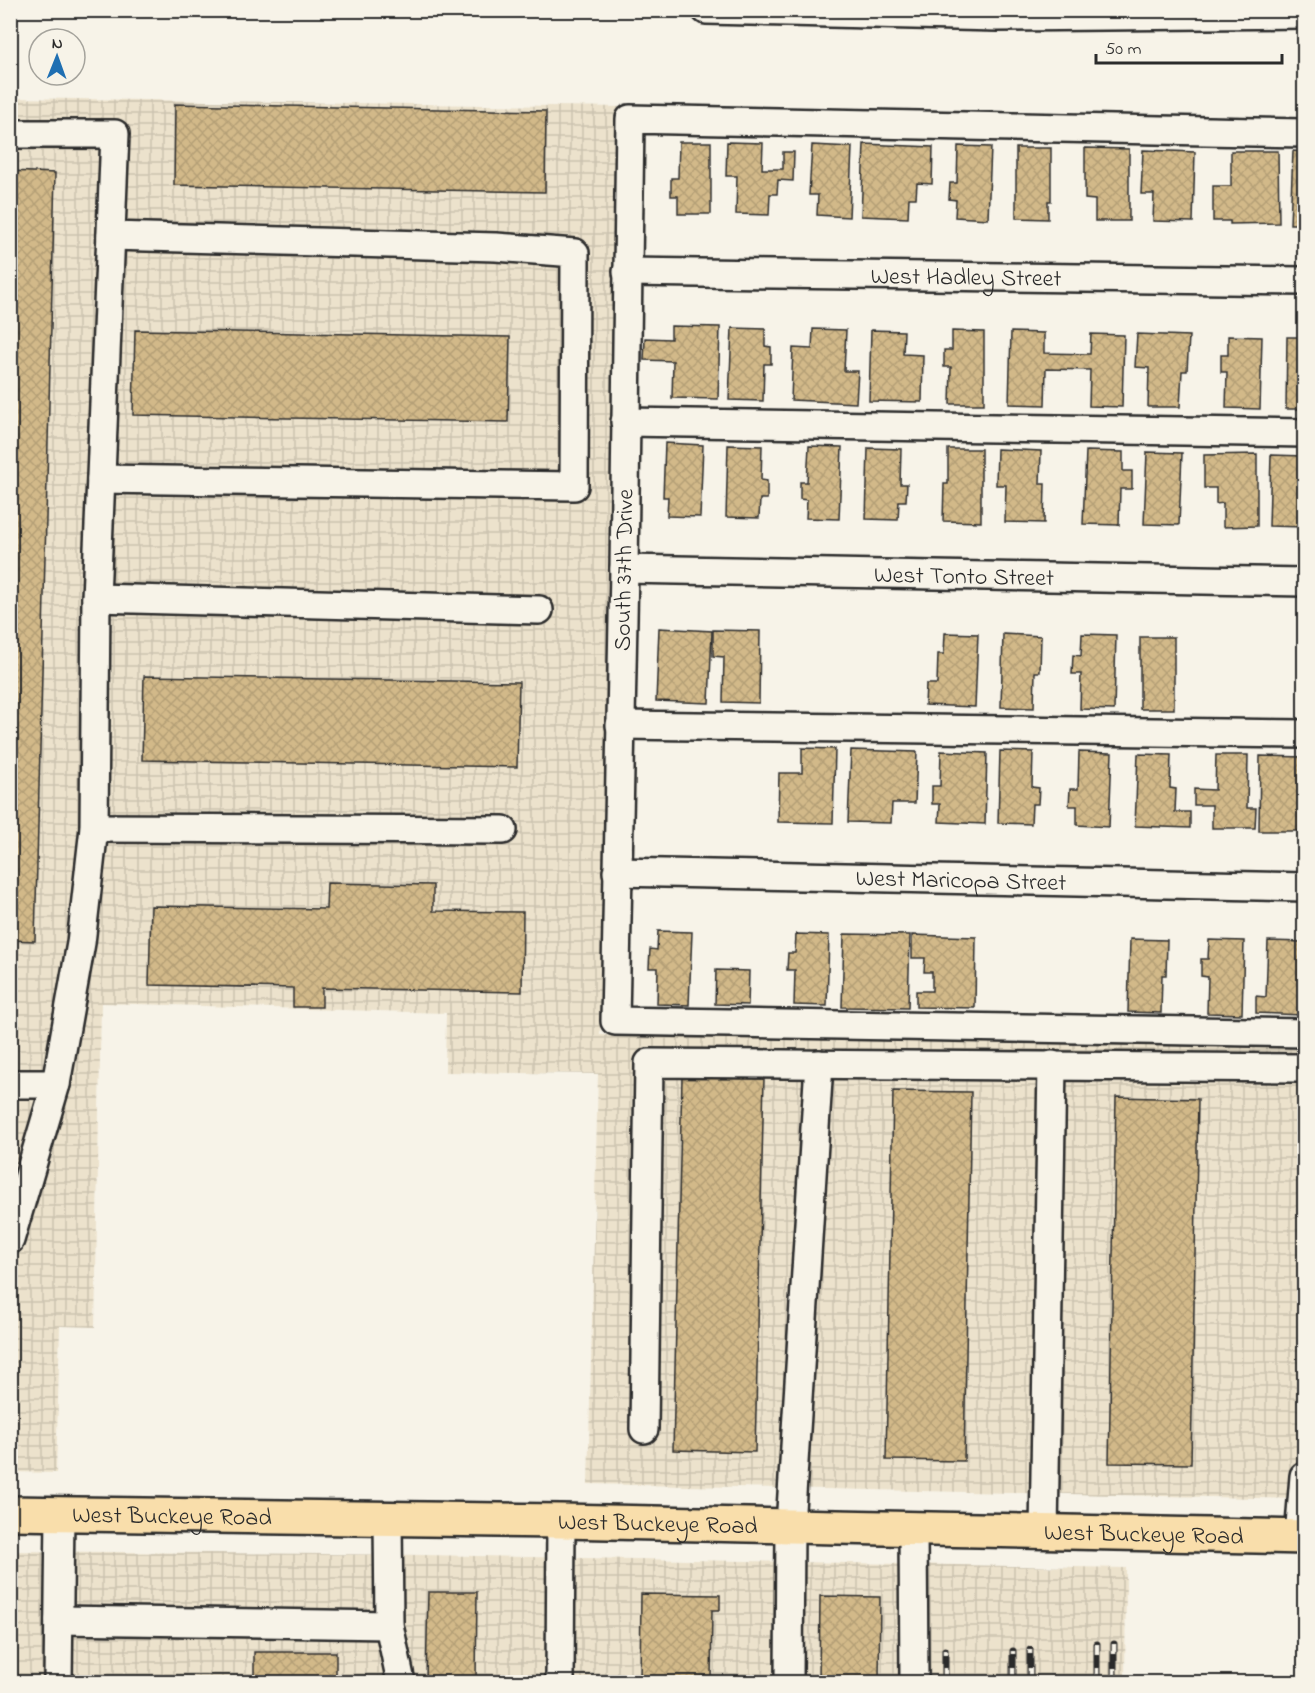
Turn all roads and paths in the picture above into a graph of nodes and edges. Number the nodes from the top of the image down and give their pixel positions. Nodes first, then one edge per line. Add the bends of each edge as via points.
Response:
1 (706, 10) edge
2 (997, 14) edge
3 (1305, 14) edge
4 (1305, 133) edge
5 (10, 134) edge
6 (111, 236) junction
7 (627, 272) junction
8 (1305, 281) edge
9 (625, 422) junction
10 (1305, 433) edge
11 (101, 479) junction
12 (624, 569) junction
13 (1305, 582) edge
14 (96, 598) junction
15 (539, 610) dead end
16 (620, 725) junction
17 (1305, 734) edge
18 (94, 828) junction
19 (503, 830) dead end
20 (617, 872) junction
21 (1305, 887) edge
22 (1305, 1033) edge
23 (819, 1064) junction
24 (1052, 1065) junction
25 (1299, 1068) dead end
26 (10, 1084) edge
27 (56, 1084) junction
28 (10, 1240) edge
29 (644, 1429) dead end
30 (1305, 1476) edge
31 (10, 1513) edge
32 (60, 1514) junction
33 (388, 1519) junction
34 (561, 1521) junction
35 (790, 1526) junction
36 (913, 1529) junction
37 (1044, 1532) junction
38 (1302, 1537) edge
39 (59, 1620) junction
40 (389, 1625) junction
41 (58, 1683) edge
42 (402, 1683) edge
43 (560, 1683) edge
44 (789, 1683) edge
45 (914, 1683) edge

1 - 2 street
2 - 3 street
4 - 7 street, South 37th Drive via 630,119
5 - 6 street via 116,134
6 - 11 street
6 - 11 street via 575,253 574,486
7 - 8 street, West Hadley Street
7 - 9 street, South 37th Drive
9 - 10 street
9 - 12 street, South 37th Drive
11 - 14 street
12 - 13 street, West Tonto Street
12 - 16 street, South 37th Drive
14 - 15 street
14 - 18 street
16 - 17 street
16 - 20 street, South 37th Drive
18 - 19 street
18 - 27 street via 81,943
20 - 21 street, West Maricopa Street
20 - 22 street, South 37th Drive via 615,1021
23 - 24 street
23 - 29 street via 649,1063
23 - 35 street
24 - 25 street
24 - 37 street
26 - 27 street
27 - 28 street
30 - 38 street
31 - 32 main road, West Buckeye Road
32 - 33 main road, West Buckeye Road
32 - 39 street
33 - 34 main road, West Buckeye Road
33 - 40 street
34 - 35 main road, West Buckeye Road
34 - 43 street
35 - 36 main road, West Buckeye Road
35 - 44 street
36 - 37 main road, West Buckeye Road
36 - 45 street
37 - 38 main road, West Buckeye Road
39 - 40 street
39 - 41 street
40 - 42 street

